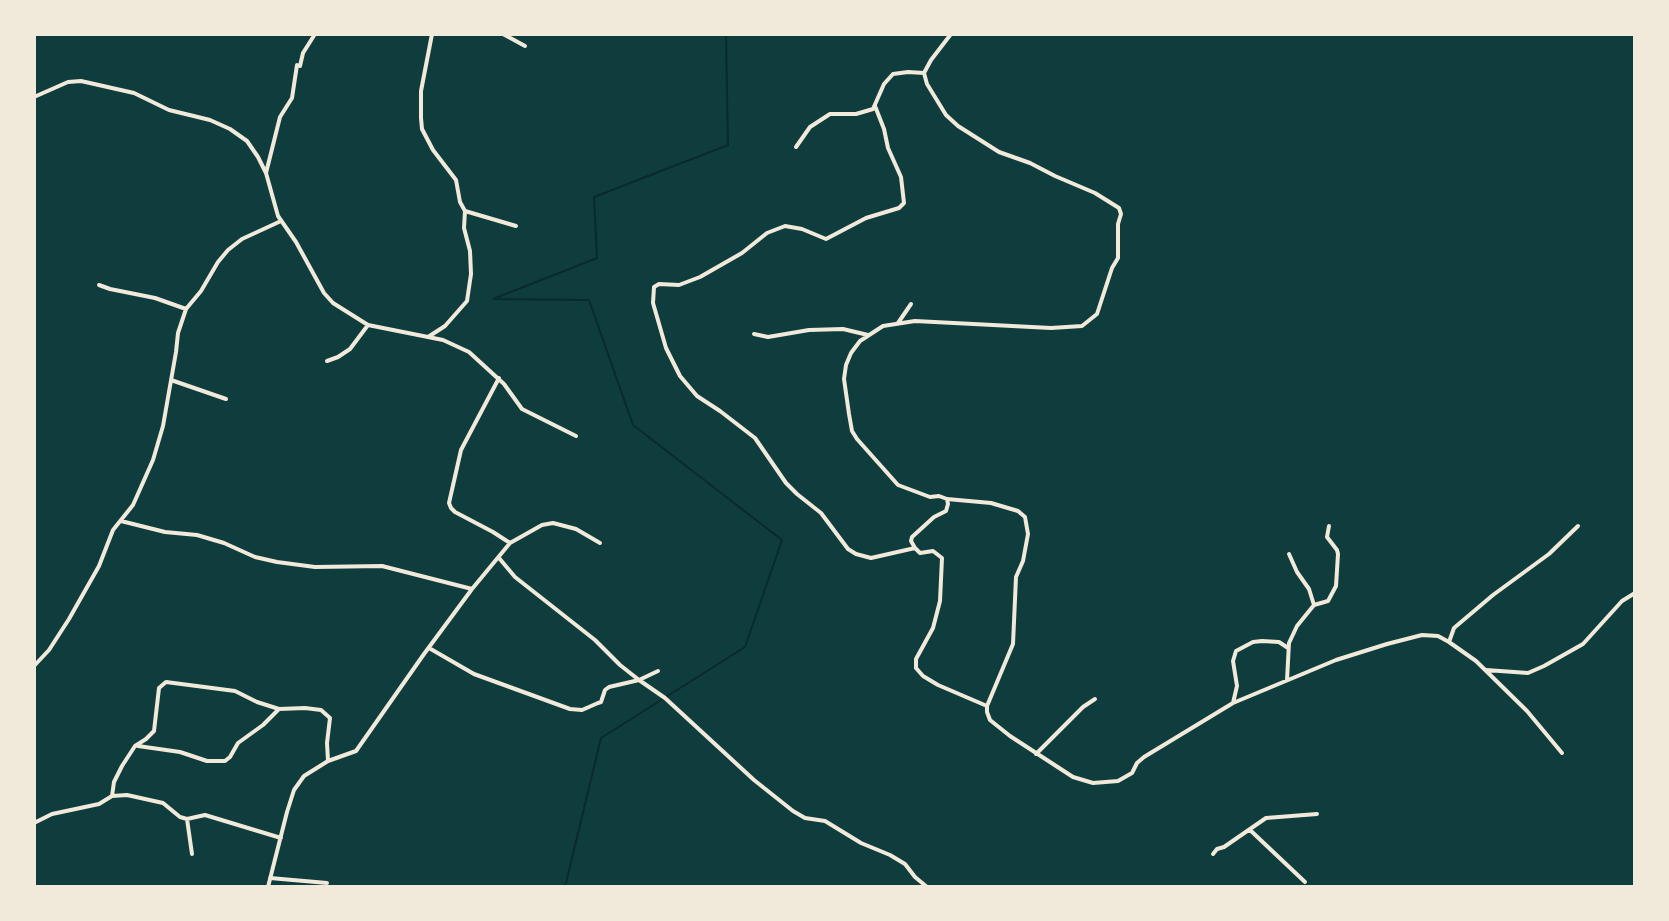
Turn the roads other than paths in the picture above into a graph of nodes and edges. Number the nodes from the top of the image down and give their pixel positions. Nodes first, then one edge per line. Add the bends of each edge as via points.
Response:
1 (315, 34) edge
2 (432, 34) edge
3 (503, 34) edge
4 (951, 34) edge
5 (525, 46) dead end
6 (924, 73) junction
7 (34, 97) edge
8 (875, 106) junction
9 (796, 147) dead end
10 (266, 173) junction
11 (465, 211) junction
12 (281, 221) junction
13 (516, 226) dead end
14 (99, 285) dead end
15 (911, 304) dead end
16 (186, 309) junction
17 (898, 323) junction
18 (368, 325) junction
19 (754, 334) dead end
20 (868, 335) junction
21 (428, 337) junction
22 (327, 361) dead end
23 (499, 378) junction
24 (171, 380) junction
25 (226, 399) dead end
26 (576, 436) dead end
27 (947, 499) junction
28 (121, 521) junction
29 (1329, 526) dead end
30 (1578, 526) dead end
31 (510, 543) junction
32 (600, 543) dead end
33 (915, 548) junction
34 (1289, 554) dead end
35 (499, 558) junction
36 (472, 589) junction
37 (1635, 593) edge
38 (1314, 605) junction
39 (1449, 642) junction
40 (429, 648) junction
41 (1288, 649) junction
42 (34, 666) edge
43 (1485, 670) junction
44 (658, 671) dead end
45 (639, 680) junction
46 (1287, 680) junction
47 (1095, 699) dead end
48 (1233, 703) junction
49 (987, 706) junction
50 (279, 709) junction
51 (135, 746) junction
52 (1562, 753) dead end
53 (1036, 754) junction
54 (328, 761) junction
55 (112, 796) junction
56 (1317, 814) dead end
57 (187, 819) junction
58 (34, 823) edge
59 (1250, 830) junction
60 (281, 838) junction
61 (192, 854) dead end
62 (1213, 854) dead end
63 (270, 878) junction
64 (1305, 882) dead end
65 (327, 883) dead end
66 (268, 887) edge
67 (927, 887) edge

1 - 10 street via 280,117
2 - 11 street via 421,91 422,129 456,180
3 - 5 street
4 - 6 street
6 - 8 street via 893,74
6 - 17 street via 938,103 958,126 999,152 1071,181 1119,208 1118,258 1097,314 1082,326
7 - 10 street via 81,81 134,93 230,129 247,141
8 - 9 street via 856,114 830,114 810,127
8 - 33 street via 901,177 904,203 899,208 826,239 785,226 700,277 679,285 659,284 653,303 680,376 697,396 755,438 786,483 821,513 848,549 871,558
10 - 12 street
11 - 13 street
11 - 21 street via 469,295 445,326
12 - 16 street via 228,250
12 - 18 street via 324,293
14 - 16 street
15 - 17 street
16 - 24 street
17 - 20 street
18 - 21 street
18 - 22 street via 350,349
19 - 20 street via 843,329
20 - 27 street via 846,365 852,431 898,485
21 - 23 street via 469,352
23 - 26 street via 522,409
23 - 31 street via 461,450 449,503 455,512
24 - 25 street
24 - 28 street via 159,443
27 - 33 street via 946,511 912,537
27 - 49 street via 991,503 1025,517 1028,534 1016,577 1012,651
28 - 36 street via 197,535 296,566 382,566
28 - 42 street via 69,619
29 - 38 street via 1327,537 1338,554 1336,586 1328,601
30 - 39 street via 1454,628
31 - 32 street via 553,523
31 - 35 street
33 - 49 street via 942,558 938,609 916,668 938,685
34 - 38 street
35 - 36 street
35 - 45 street
36 - 40 street
37 - 43 street via 1583,644 1544,666 1528,673
38 - 41 street
39 - 43 street
39 - 46 street via 1422,635
40 - 45 street via 474,674 570,709 582,710 601,702 609,687
40 - 54 street via 356,751
41 - 46 street
41 - 48 street via 1279,642 1262,641 1236,651
43 - 52 street
44 - 45 street
45 - 67 street via 793,811 825,821 890,855
46 - 48 street
47 - 53 street
48 - 53 street via 1144,757 1118,781 1084,781
49 - 53 street via 993,722
50 - 51 street via 225,761
50 - 51 street via 235,691 166,682 159,688 154,731
50 - 54 street via 327,714
51 - 55 street via 114,782
54 - 60 street via 304,776 294,790
55 - 57 street via 163,803
55 - 58 street
56 - 59 street via 1266,818
57 - 60 street via 205,815
57 - 61 street
59 - 62 street
59 - 64 street
60 - 63 street
63 - 65 street
63 - 66 street

